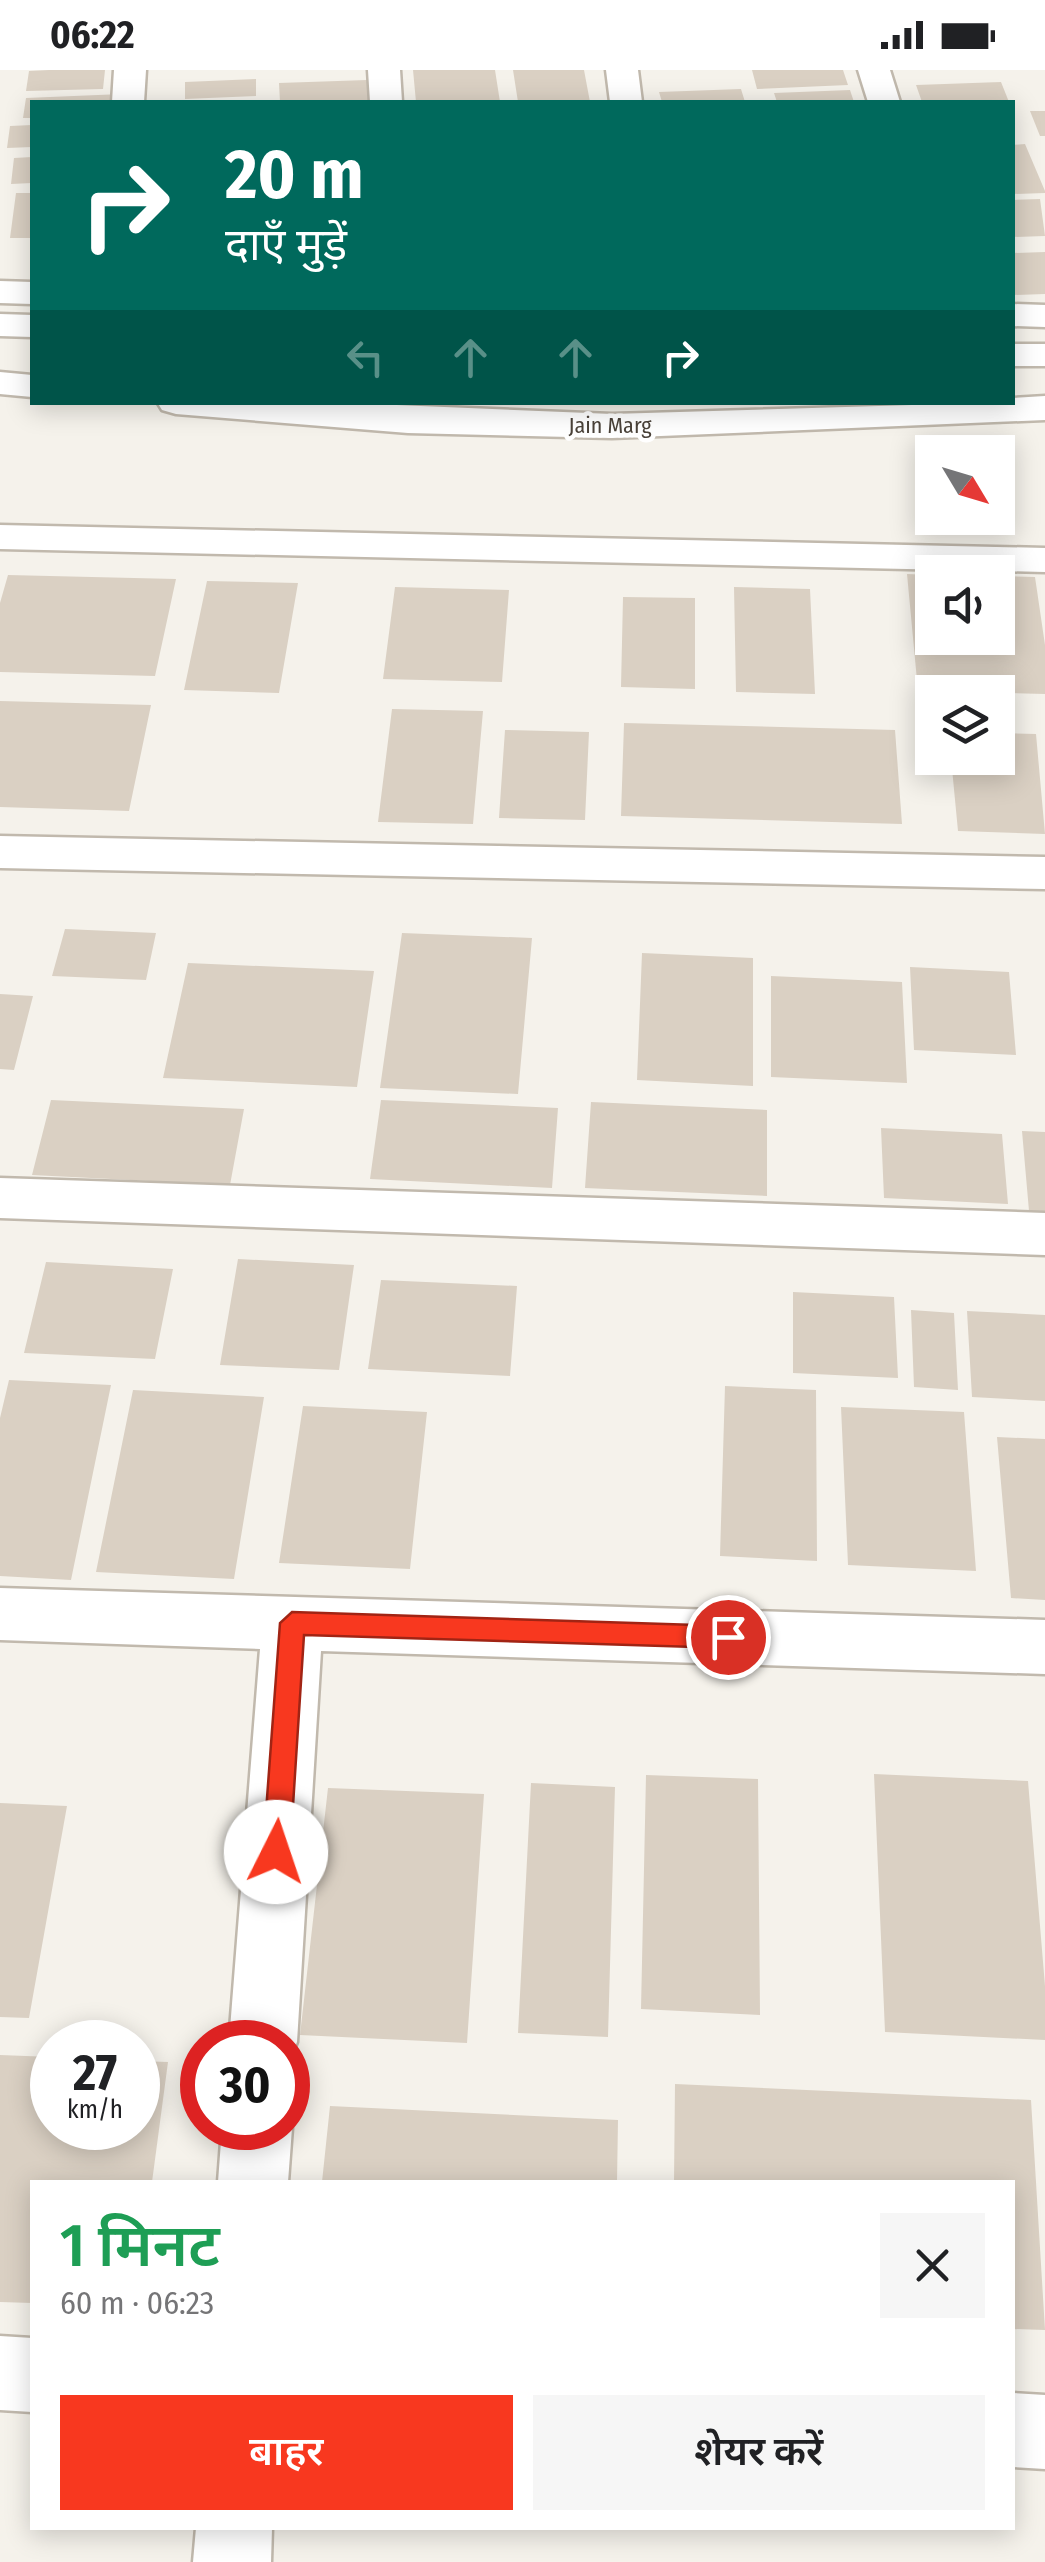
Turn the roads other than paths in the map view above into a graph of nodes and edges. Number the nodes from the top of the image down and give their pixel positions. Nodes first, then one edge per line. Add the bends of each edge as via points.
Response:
1 (130, 70) edge
2 (384, 70) edge
3 (622, 70) edge
4 (874, 70) edge
5 (128, 100) edge
6 (386, 100) edge
7 (626, 100) edge
8 (883, 100) edge
9 (0, 292) edge
10 (30, 293) edge
11 (1015, 315) edge
12 (1045, 316) edge
13 (0, 325) edge
14 (30, 326) edge
15 (1015, 354) edge
16 (1045, 355) edge
17 (0, 382) edge
18 (30, 386) edge
19 (211, 405) edge
20 (566, 405) edge
21 (1045, 408) edge
22 (612, 426) junction
23 (0, 537) edge
24 (1045, 560) edge
25 (0, 852) edge
26 (1045, 873) edge
27 (0, 1198) edge
28 (1045, 1234) edge
29 (0, 1614) edge
30 (292, 1623) junction
31 (1045, 1647) edge
32 (265, 2020) edge
33 (256, 2150) edge
34 (254, 2180) edge
35 (0, 2373) edge
36 (30, 2375) edge
37 (1015, 2430) edge
38 (1045, 2432) edge
39 (234, 2530) edge
40 (232, 2562) edge

1 - 5 street
2 - 6 street
3 - 7 street
4 - 8 street
9 - 10 street
11 - 12 street
13 - 14 street
15 - 16 street
17 - 18 street
19 - 22 street, Jain Marg via 408,422
20 - 22 street
21 - 22 street, Jain Marg
23 - 24 street
25 - 26 street
27 - 28 street
29 - 30 street
30 - 31 street
30 - 32 street
33 - 34 street
35 - 36 street
37 - 38 street
39 - 40 street

